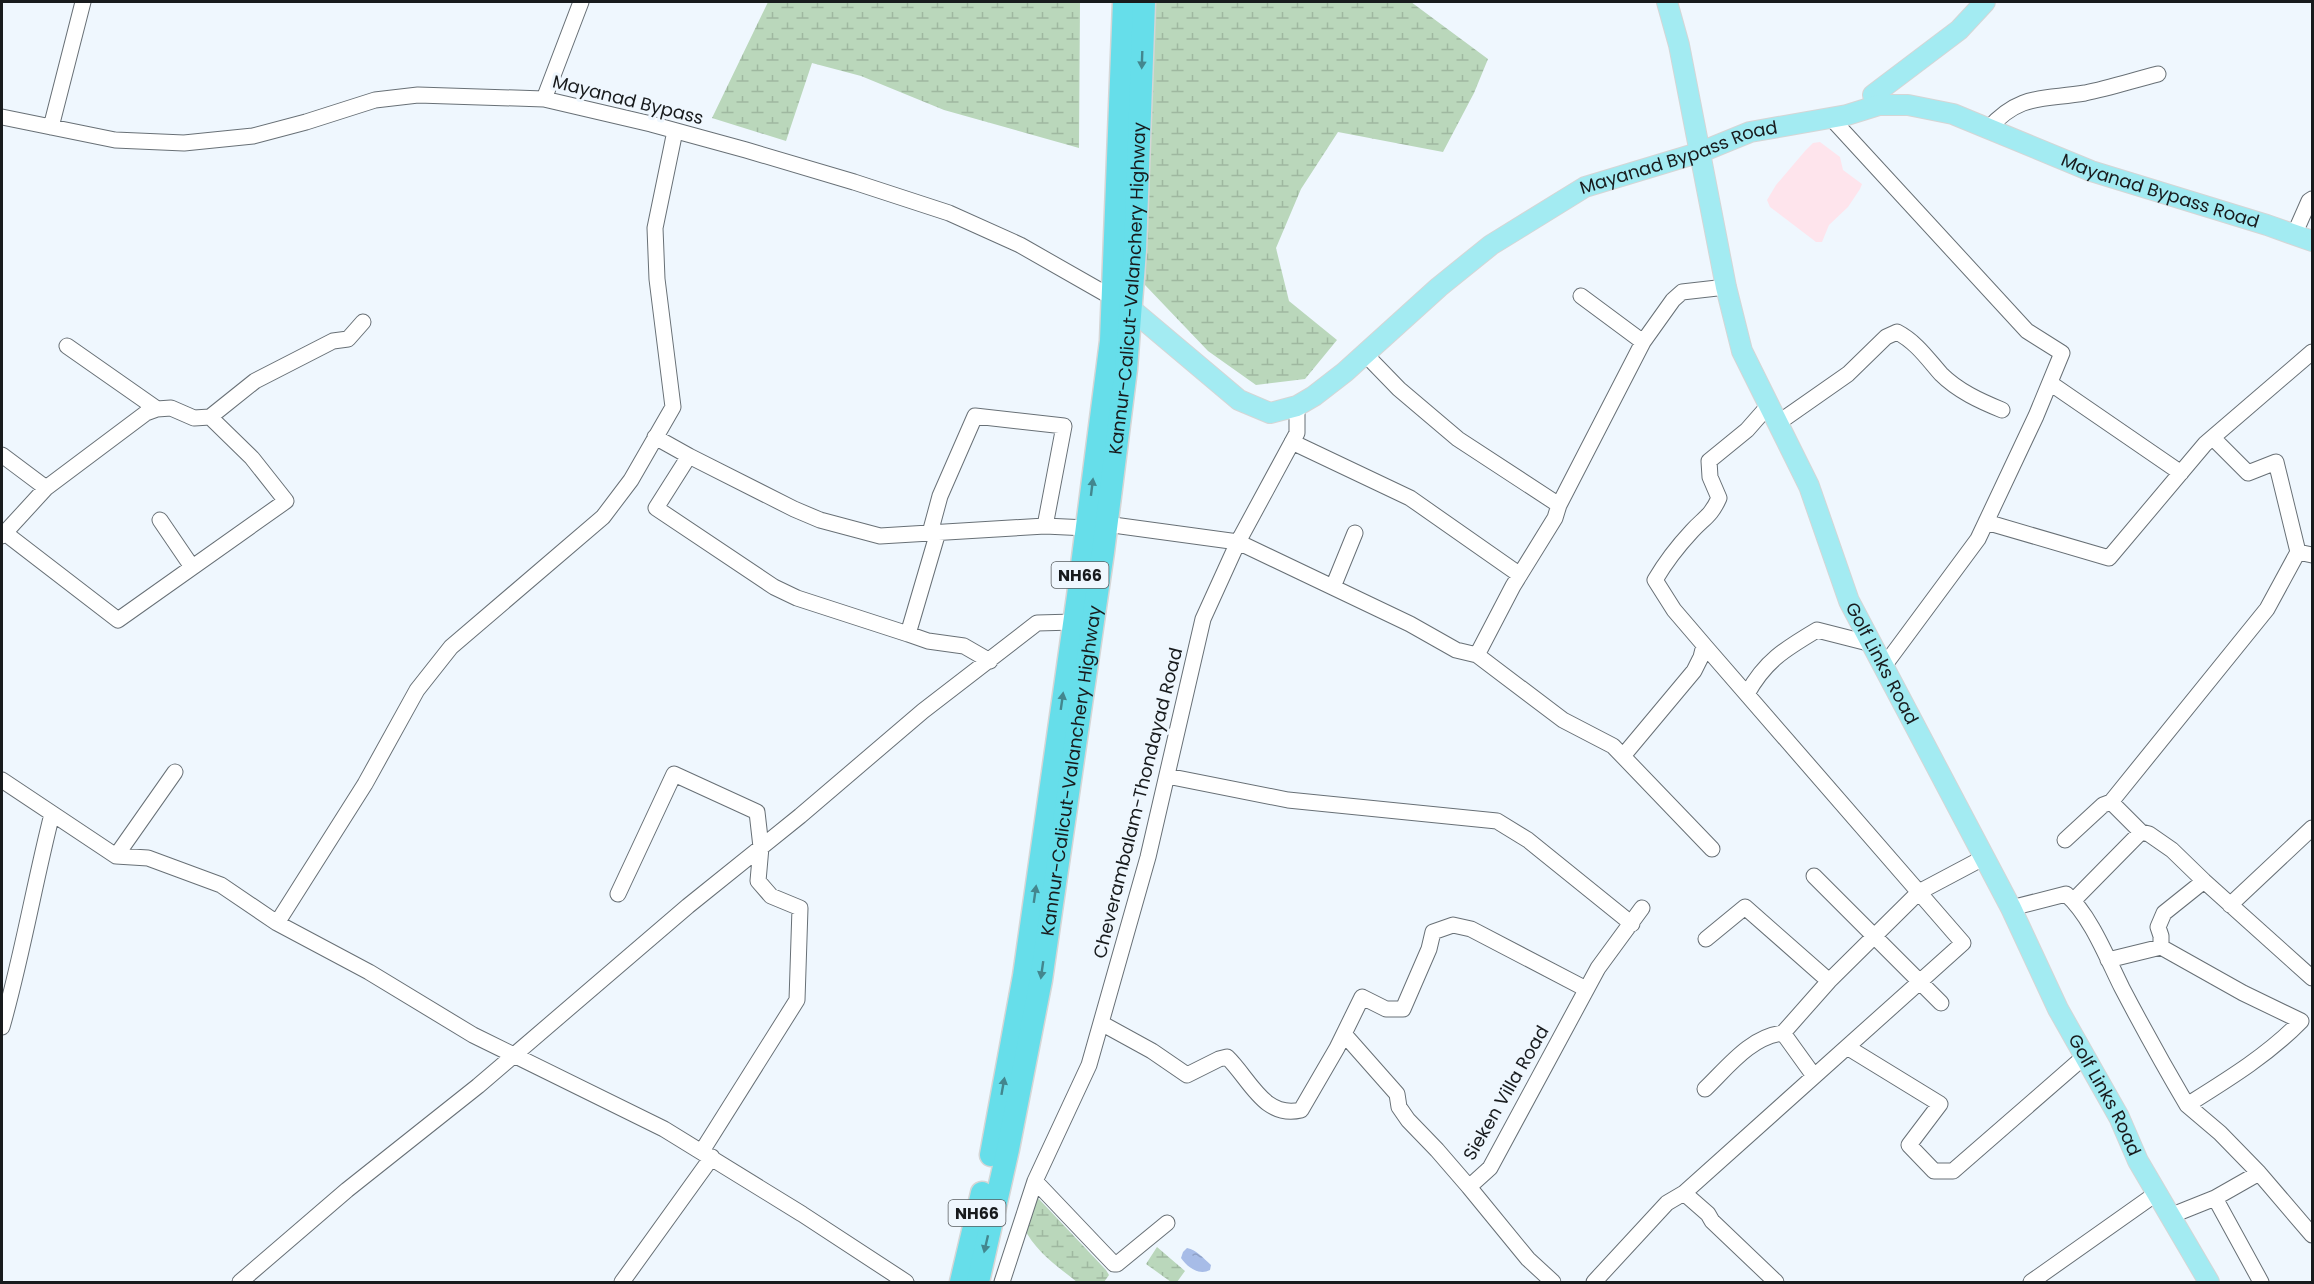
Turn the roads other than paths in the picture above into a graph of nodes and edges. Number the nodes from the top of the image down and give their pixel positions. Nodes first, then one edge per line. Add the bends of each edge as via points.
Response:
1 (83, 2) edge
2 (581, 2) edge
3 (1124, 2) edge
4 (1144, 2) edge
5 (1667, 2) edge
6 (1985, 2) edge
7 (2158, 74) dead end
8 (544, 99) junction
9 (1870, 102) junction
10 (1839, 116) junction
11 (2, 117) edge
12 (51, 126) junction
13 (1988, 129) junction
14 (675, 131) junction
15 (1701, 152) junction
16 (2313, 199) edge
17 (2303, 238) edge
18 (1726, 287) junction
19 (1581, 296) dead end
20 (1122, 304) junction
21 (363, 322) dead end
22 (1643, 342) junction
23 (67, 346) dead end
24 (2313, 352) edge
25 (1365, 354) junction
26 (2050, 383) junction
27 (1769, 405) junction
28 (1297, 406) junction
29 (157, 409) junction
30 (2002, 410) dead end
31 (210, 417) junction
32 (1778, 423) junction
33 (655, 437) junction
34 (2213, 438) junction
35 (1292, 442) junction
36 (2, 455) edge
37 (689, 456) junction
38 (2181, 473) junction
39 (46, 488) junction
40 (1559, 505) junction
41 (160, 520) dead end
42 (1986, 522) junction
43 (1045, 526) junction
44 (1096, 526) junction
45 (934, 532) junction
46 (1355, 533) dead end
47 (3, 534) edge
48 (1238, 542) junction
49 (2305, 553) edge
50 (192, 567) junction
51 (1520, 575) junction
52 (1333, 587) junction
53 (1074, 622) junction
54 (908, 634) junction
55 (1872, 644) junction
56 (1704, 645) junction
57 (1477, 655) junction
58 (990, 661) junction
59 (1884, 666) junction
60 (1747, 694) junction
61 (1623, 756) junction
62 (175, 772) dead end
63 (1167, 776) junction
64 (2, 780) edge
65 (2111, 802) junction
66 (52, 814) junction
67 (2313, 828) edge
68 (2141, 832) junction
69 (2065, 840) dead end
70 (761, 847) junction
71 (1712, 849) dead end
72 (116, 856) junction
73 (1985, 857) junction
74 (1814, 876) dead end
75 (2204, 881) junction
76 (1919, 892) junction
77 (618, 894) dead end
78 (2074, 900) junction
79 (2230, 905) junction
80 (1642, 908) dead end
81 (2012, 908) junction
82 (277, 923) junction
83 (1632, 924) junction
84 (1875, 936) junction
85 (1706, 939) dead end
86 (2162, 947) junction
87 (2108, 960) junction
88 (2313, 978) edge
89 (1829, 981) junction
90 (1919, 982) junction
91 (1586, 989) junction
92 (1941, 1003) dead end
93 (2307, 1017) edge
94 (1101, 1023) junction
95 (2, 1027) edge
96 (1783, 1033) junction
97 (1344, 1034) junction
98 (1847, 1047) junction
99 (512, 1056) junction
100 (2085, 1056) junction
101 (1814, 1076) junction
102 (1705, 1089) dead end
103 (2187, 1105) junction
104 (707, 1154) junction
105 (2259, 1173) junction
106 (1035, 1181) junction
107 (1469, 1187) junction
108 (2157, 1193) junction
109 (1684, 1194) junction
110 (2215, 1198) junction
111 (2170, 1216) junction
112 (1167, 1223) dead end
113 (2313, 1235) edge
114 (1598, 1281) edge
115 (240, 1282) edge
116 (622, 1282) edge
117 (906, 1282) edge
118 (961, 1282) edge
119 (978, 1282) edge
120 (1002, 1282) edge
121 (1553, 1282) edge
122 (1776, 1282) edge
123 (2031, 1282) edge
124 (2208, 1282) edge
125 (2261, 1282) edge

1 - 12 street
2 - 8 street
3 - 20 highway, Kannur-Calicut-Valanchery Highway / NH66
4 -> 20 highway, Kannur-Calicut-Valanchery Highway / NH66 via 1139,185
5 - 15 main road, Golf Links Road
6 - 9 main road via 1959,30
7 - 13 street via 2085,93 2050,95 2019,103
8 - 12 street, Mayanad Bypass via 418,95 375,100 253,135 184,143 115,140
8 - 14 street, Mayanad Bypass
9 - 10 main road, Mayanad Bypass Road
9 - 13 main road, Mayanad Bypass Road via 1953,114
10 - 15 main road, Mayanad Bypass Road via 1750,132
10 - 26 street via 2027,331 2062,353
11 - 12 street, Mayanad Bypass
13 - 17 main road, Mayanad Bypass Road via 2091,171
14 - 20 street, Mayanad Bypass via 949,213 1020,245
14 - 33 street via 655,228 657,279 673,407
15 - 18 main road, Golf Links Road
15 - 25 main road, Mayanad Bypass Road via 1585,187 1491,244
16 - 17 street via 2309,201
18 - 22 street via 1682,292
18 - 27 main road, Golf Links Road via 1742,351
19 - 22 street
20 - 28 main road, Mayanad Bypass Road via 1239,400 1270,413
20 - 44 highway, Kannur-Calicut-Valanchery Highway / NH66 via 1111,341
21 - 31 street via 348,339 333,341 255,381
22 - 40 street
23 - 29 street
24 - 34 street
25 - 28 main road, Mayanad Bypass Road
25 - 40 street via 1458,439
26 - 38 street
26 - 42 street
27 - 32 main road, Golf Links Road
27 - 56 street via 1709,462 1710,477 1719,498 1714,509 1654,580
28 - 35 street, Cheverambalam-Thondayad Road via 1297,433
29 - 31 street via 171,408 194,418
29 - 39 street via 133,421
30 - 32 street via 1960,390 1897,332 1886,337 1848,374
31 - 50 street via 252,458 286,501
32 - 55 main road, Golf Links Road via 1809,486 1849,602
33 - 37 street
33 - 82 street via 631,480 603,517 451,647 417,690 365,784
34 - 38 street
34 - 49 street via 2248,473 2276,462
35 - 48 street, Cheverambalam-Thondayad Road
35 - 51 street via 1410,498
36 - 39 street
37 - 45 street via 820,520 880,536
37 - 54 street via 656,508 774,587 796,598
38 - 42 street via 2109,558
39 - 47 street
40 - 51 street
41 - 50 street
42 - 59 street
43 - 44 street
43 - 45 street
43 - 45 street via 1064,426 975,416 940,496
44 - 48 street
44 - 53 highway, Kannur-Calicut-Valanchery Highway / NH66
44 -> 119 highway, Kannur-Calicut-Valanchery Highway / NH66 via 1041,980
45 - 54 street
46 - 52 street
47 - 50 street via 118,620
48 - 52 street
48 - 63 street, Cheverambalam-Thondayad Road via 1203,620
49 - 65 street via 2267,609
51 - 57 street
52 - 57 street via 1456,650
53 - 58 street via 1037,623
118 -> 53 highway, Kannur-Calicut-Valanchery Highway / NH66 via 993,1144 1024,976
54 - 58 street via 964,646
55 - 59 main road, Golf Links Road
55 - 60 street via 1816,630 1783,650 1758,675
56 - 60 street
56 - 61 street via 1694,671
57 - 61 street via 1563,720 1613,746
58 - 70 street via 914,718
59 - 73 main road, Golf Links Road
60 - 76 street
61 - 71 street
62 - 72 street
63 - 83 street via 1288,800 1497,821 1528,840
63 - 94 street, Cheverambalam-Thondayad Road
64 - 66 street
65 - 68 street
65 - 69 street
66 - 72 street
66 - 95 street
67 - 79 street
68 - 75 street via 2172,850
68 - 78 street
70 - 77 street via 757,812 674,774
70 - 99 street
70 - 104 street via 758,880 771,896 800,908 797,1000
72 - 82 street via 148,858 221,885
73 - 76 street
73 - 81 main road, Golf Links Road
74 - 84 street
75 - 79 street
75 - 86 street via 2164,913 2158,927
76 - 84 street
76 - 90 street via 1963,943
78 - 81 street via 2066,894
78 - 87 street
79 - 88 street
80 - 83 street, Sieken Villa Road
81 - 100 main road, Golf Links Road via 2058,1009
82 - 99 street
83 - 91 street, Sieken Villa Road
84 - 89 street
84 - 90 street
85 - 89 street via 1745,907
86 - 87 street
86 - 93 street via 2243,993
87 - 103 street
89 - 96 street
90 - 92 street
90 - 98 street
91 - 97 street via 1471,929 1453,925 1433,932 1403,1009 1386,1009 1362,997
91 - 107 street, Sieken Villa Road via 1490,1168
93 - 103 street via 2281,1042
94 - 97 street via 1152,1050 1186,1075 1227,1057 1266,1104 1292,1113 1301,1110
94 - 106 street, Cheverambalam-Thondayad Road via 1089,1065
96 - 101 street
96 - 102 street via 1770,1034 1754,1043
97 - 107 street, Sieken Villa Road via 1397,1094 1399,1107 1408,1120
98 - 100 street via 1940,1104 1908,1145 1934,1171 1953,1171
98 - 101 street
99 - 104 street via 639,1116
99 - 115 street
100 - 108 main road, Golf Links Road
101 - 109 street
103 - 105 street
104 - 116 street
104 - 117 street
105 - 110 street
105 - 113 street
106 - 112 street via 1114,1264
106 - 120 street, Cheverambalam-Thondayad Road
107 - 121 street via 1527,1259
108 - 111 main road, Golf Links Road
108 - 123 street
109 - 114 street via 1667,1203
109 - 122 street
110 - 111 street
110 - 125 street
111 - 124 main road, Golf Links Road

